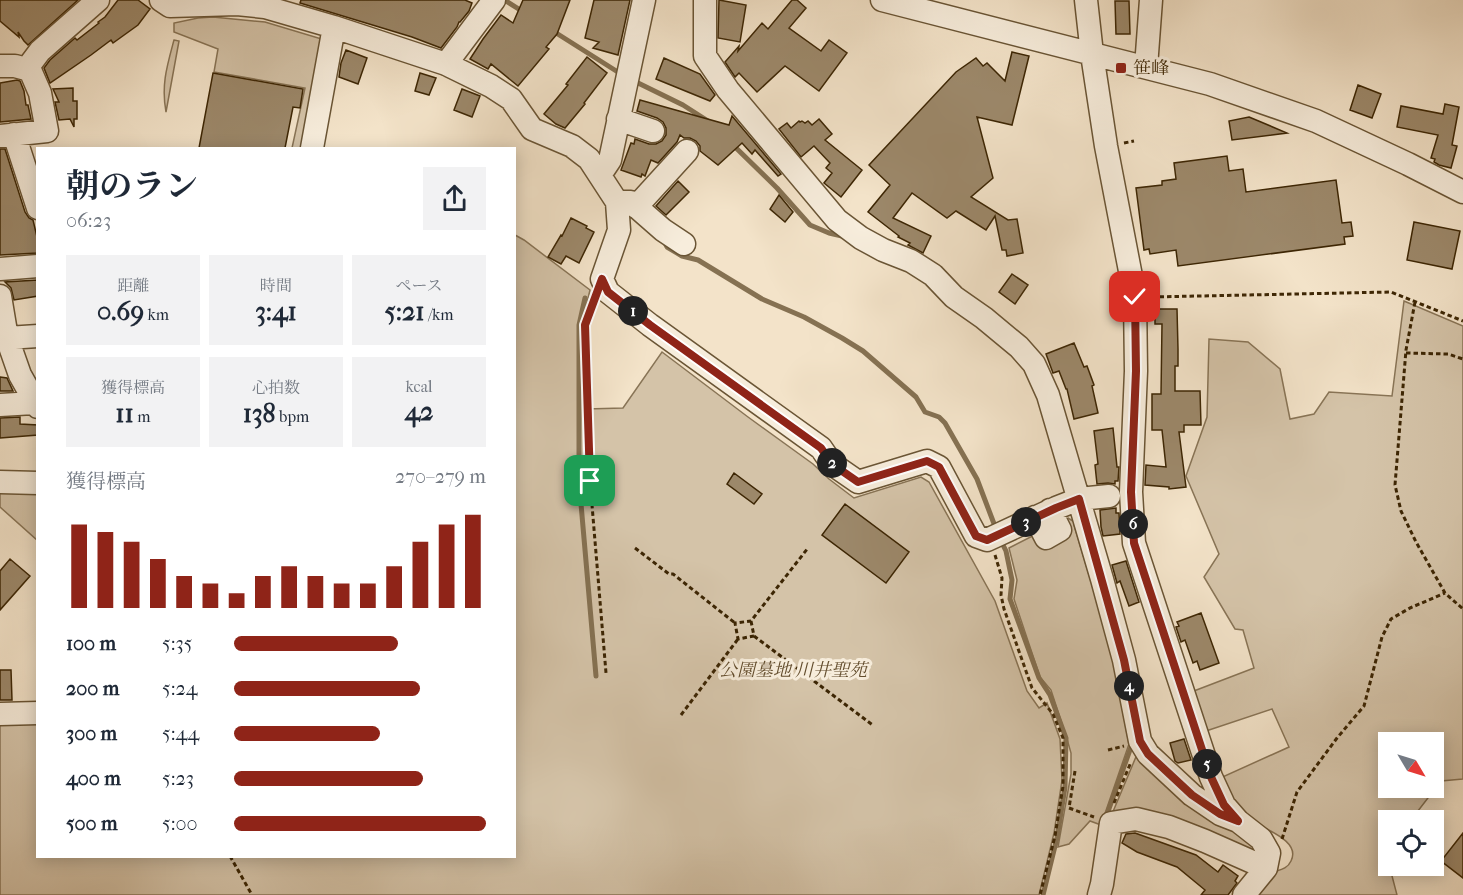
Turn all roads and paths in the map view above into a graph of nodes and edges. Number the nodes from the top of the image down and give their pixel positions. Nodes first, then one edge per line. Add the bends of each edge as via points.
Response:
1 (98, 0) edge
2 (161, 0) edge
3 (493, 0) edge
4 (644, 0) edge
5 (705, 0) edge
6 (882, 0) edge
7 (1086, 0) edge
8 (1151, 0) edge
9 (334, 27) junction
10 (1092, 54) junction
11 (446, 64) junction
12 (0, 66) edge
13 (1146, 67) junction
14 (30, 70) junction
15 (618, 119) junction
16 (653, 131) dead end
17 (7, 135) edge
18 (312, 147) edge
19 (685, 161) dead end
20 (600, 175) junction
21 (1463, 192) edge
22 (36, 203) edge
23 (627, 204) junction
24 (684, 244) dead end
25 (36, 266) edge
26 (0, 269) edge
27 (602, 279) junction
28 (0, 296) edge
29 (1135, 297) junction
30 (1415, 302) junction
31 (1463, 321) edge
32 (36, 336) edge
33 (8, 338) junction
34 (1406, 352) junction
35 (1463, 359) edge
36 (0, 405) edge
37 (36, 405) edge
38 (0, 482) edge
39 (36, 483) edge
40 (1123, 494) junction
41 (1079, 499) junction
42 (990, 539) junction
43 (635, 548) dead end
44 (807, 548) dead end
45 (1446, 592) junction
46 (1463, 609) edge
47 (752, 621) junction
48 (735, 623) junction
49 (754, 636) junction
50 (738, 639) junction
51 (606, 673) dead end
52 (36, 713) edge
53 (0, 714) edge
54 (681, 715) dead end
55 (874, 726) dead end
56 (1140, 741) junction
57 (1074, 771) dead end
58 (1112, 814) junction
59 (1238, 821) junction
60 (1282, 838) dead end
61 (231, 858) edge
62 (1266, 868) junction
63 (252, 895) edge
64 (1040, 895) edge
65 (1099, 895) edge
66 (1244, 895) edge

1 - 14 street via 40,51
2 - 9 street via 170,6 265,7
3 - 11 street
4 - 15 street
5 - 41 street via 705,56 728,90 837,220 861,238 933,275 1034,364 1048,395
6 - 10 street
7 - 10 street
8 - 13 street
9 - 11 street
9 - 18 street
10 - 13 street
10 - 29 street
11 - 20 street via 511,99 532,129 572,146 589,159
12 - 14 street
13 - 21 street via 1210,84 1316,121
14 - 17 street via 40,93 47,131
15 - 16 street
15 - 20 street via 610,160
17 - 22 street
19 - 23 street
20 - 23 street
23 - 24 street
23 - 27 street
25 - 26 street
27 - 42 street via 608,292 821,448 832,464 858,482 927,461 939,467 976,536
27 - 51 path via 585,325 590,481
28 - 33 street
29 - 30 path via 1391,292
29 - 40 street via 1136,371
30 - 31 path
30 - 34 path
32 - 33 street
33 - 37 street via 20,375
34 - 35 path via 1448,354
34 - 45 path via 1395,484 1401,511
36 - 37 street
38 - 39 street
40 - 41 street
40 - 59 street via 1137,554 1211,777 1224,805
41 - 42 street
41 - 56 street via 1124,660
42 - 64 path via 1002,578 1004,609 1032,688 1053,714 1063,738 1063,786
43 - 48 path
44 - 47 path
45 - 46 path
45 - 60 path via 1391,619 1382,637 1364,706 1297,792
47 - 48 path
47 - 49 path
48 - 50 path
49 - 50 path
49 - 55 path
50 - 54 path
52 - 53 street
56 - 58 path
56 - 59 street via 1148,754 1192,795
57 - 58 path via 1069,808
58 - 62 street via 1169,827
58 - 65 street
59 - 62 street via 1262,839 1269,853
61 - 63 path
62 - 66 street

